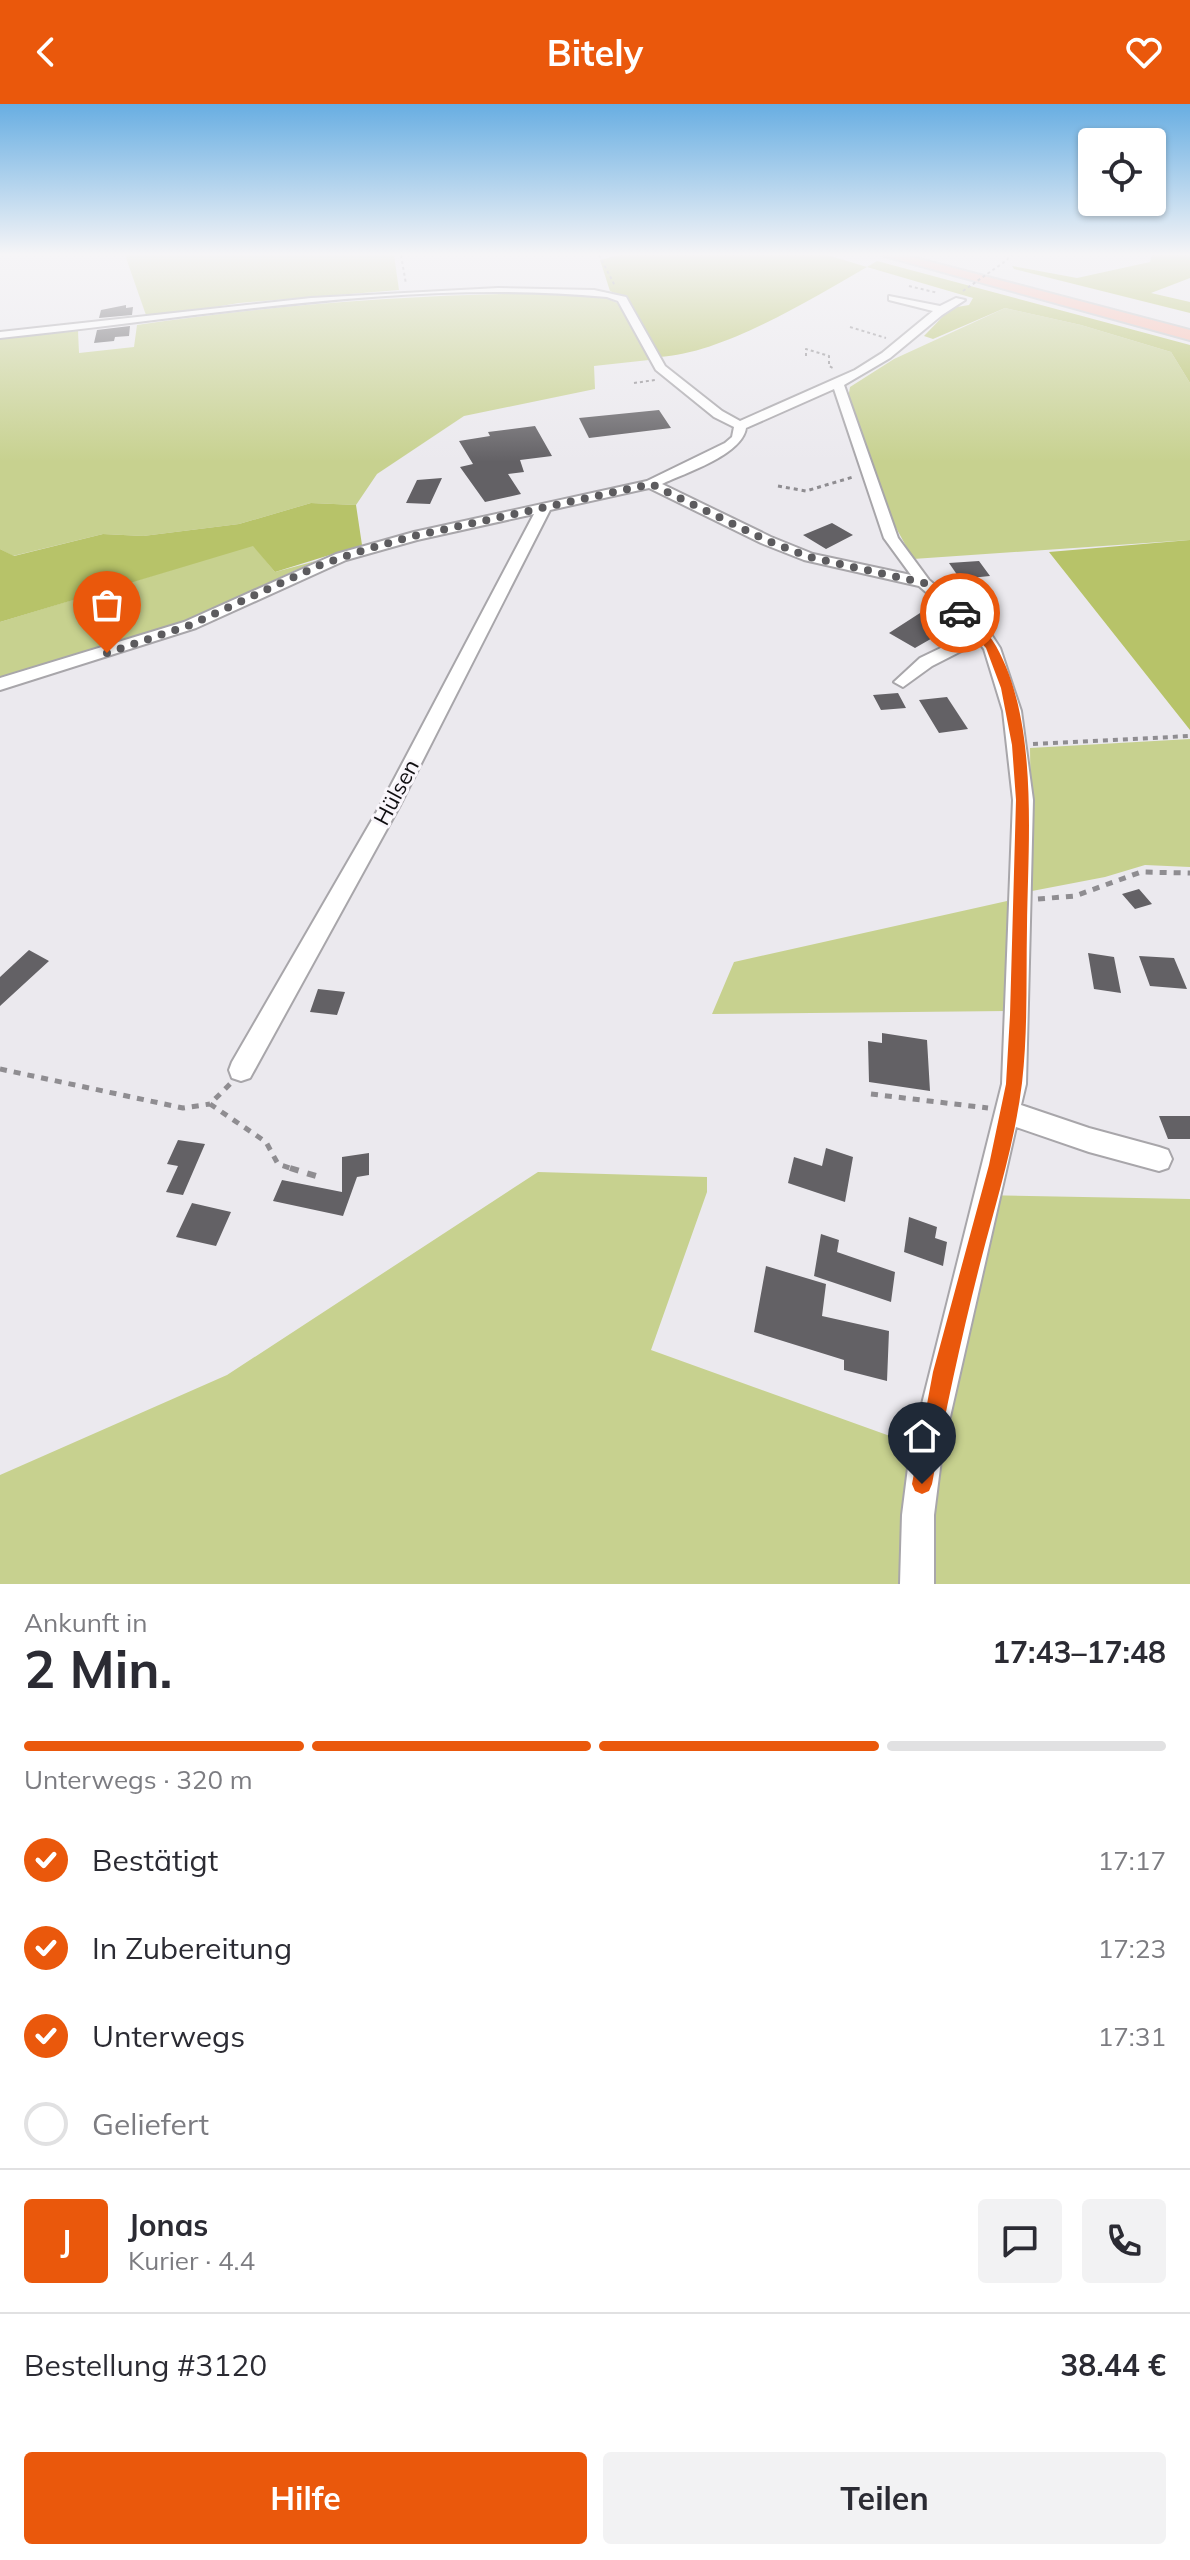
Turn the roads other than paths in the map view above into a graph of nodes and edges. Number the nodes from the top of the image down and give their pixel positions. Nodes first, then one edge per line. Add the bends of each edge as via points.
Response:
1 (121, 324) edge
2 (636, 324) edge
3 (926, 324) edge
4 (1149, 324) edge
5 (0, 335) edge
6 (1190, 335) edge
7 (838, 384) junction
8 (740, 426) junction
9 (651, 484) junction
10 (543, 510) junction
11 (924, 583) junction
12 (983, 634) junction
13 (903, 682) dead end
14 (0, 684) edge
15 (241, 1070) road end
16 (1008, 1112) junction
17 (1159, 1159) dead end
18 (917, 1584) edge

1 - 5 street
2 - 8 street via 660,368
3 - 7 street
4 - 6 highway
7 - 8 street
7 - 11 street via 891,538
8 - 9 street via 730,446
9 - 10 street
9 - 11 street via 809,557
10 - 14 street via 341,557 177,629
10 - 15 street, Hülsen via 389,807
11 - 12 street
12 - 13 street via 926,662
12 - 16 street via 1003,677 1023,800 1014,1084
16 - 17 street
16 - 18 street via 926,1452

